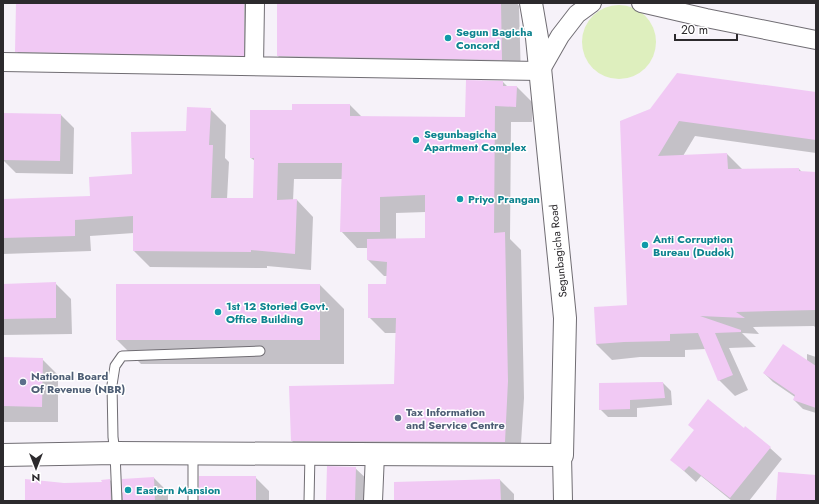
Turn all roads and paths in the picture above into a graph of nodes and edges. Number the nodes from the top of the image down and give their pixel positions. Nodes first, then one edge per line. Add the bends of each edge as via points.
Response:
1 (255, 3) edge
2 (530, 3) edge
3 (592, 3) edge
4 (641, 3) edge
5 (816, 40) edge
6 (3, 62) edge
7 (254, 66) junction
8 (540, 71) junction
9 (260, 351) dead end
10 (115, 452) junction
11 (194, 453) junction
12 (310, 454) junction
13 (375, 454) junction
14 (3, 455) edge
15 (562, 455) junction
16 (118, 501) edge
17 (194, 501) edge
18 (309, 501) edge
19 (373, 501) edge
20 (563, 501) edge

1 - 7 street
2 - 8 street, Segunbagicha Road
3 - 8 street via 577,14 560,36
4 - 5 street
6 - 7 street
7 - 8 street
8 - 15 street, Segunbagicha Road via 565,318
9 - 10 lane via 122,356 115,366 112,385 112,437
10 - 11 street
10 - 14 street
10 - 16 lane
11 - 12 street
11 - 17 lane
12 - 13 street
12 - 18 lane
13 - 15 street
13 - 19 street
15 - 20 street, Segunbagicha Road

